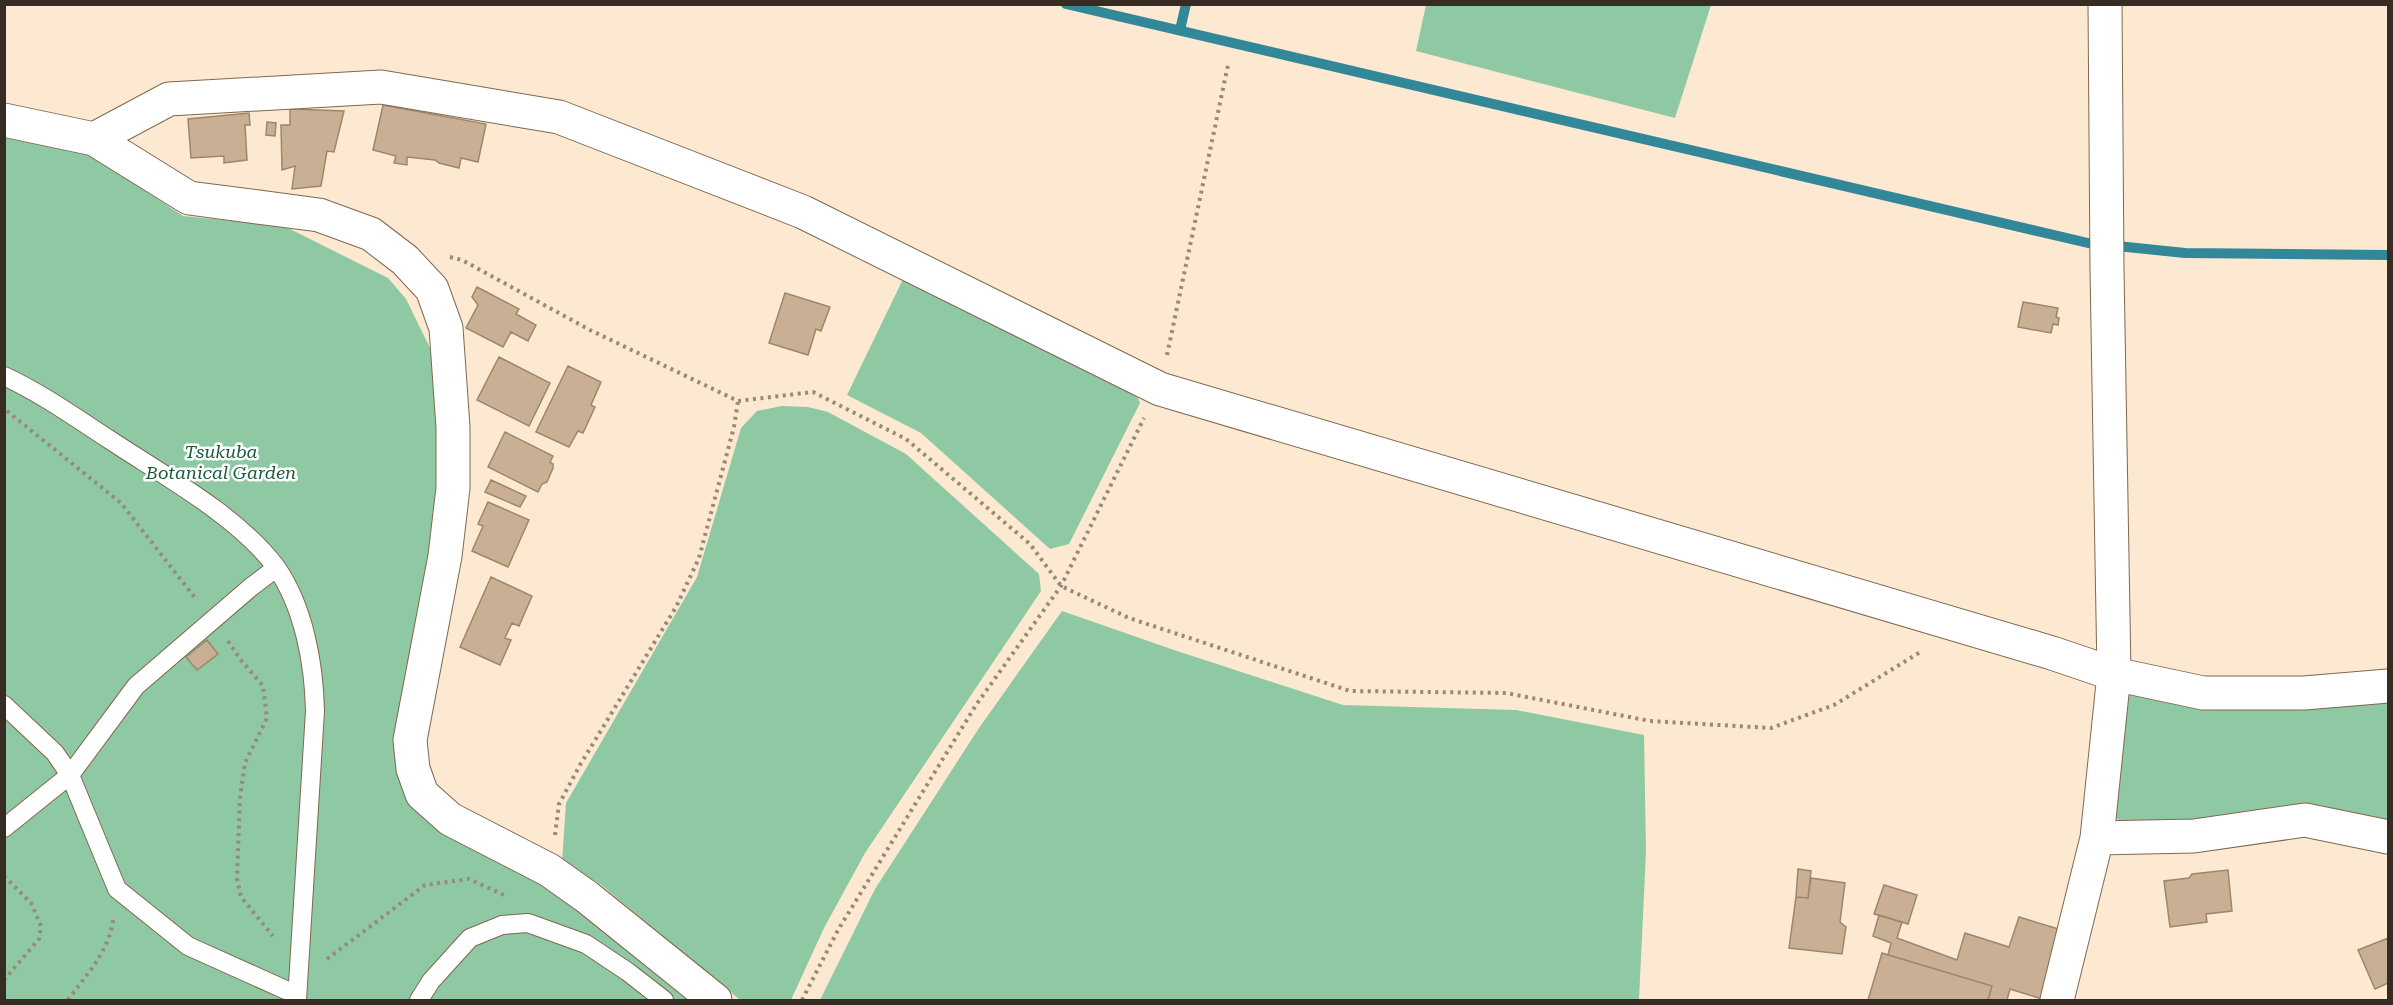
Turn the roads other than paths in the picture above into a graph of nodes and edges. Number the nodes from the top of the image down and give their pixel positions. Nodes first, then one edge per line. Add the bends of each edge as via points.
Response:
1 (2105, 4) edge
2 (4, 120) edge
3 (94, 139) junction
4 (4, 376) edge
5 (276, 568) junction
6 (2114, 674) junction
7 (2388, 686) edge
8 (4, 705) edge
9 (70, 775) junction
10 (4, 828) edge
11 (2388, 837) edge
12 (2097, 838) junction
13 (297, 991) edge
14 (419, 1000) edge
15 (664, 1000) edge
16 (715, 1000) edge
17 (2057, 1000) edge

1 - 6 street
2 - 3 street
3 - 6 street via 169,99 381,87 559,117 803,212 1160,389
3 - 16 street via 189,198 319,215 370,234 405,260 432,289 446,328 453,488 445,556 410,740 413,770 422,794 450,819 549,870
4 - 5 lane via 204,501
5 - 9 lane via 136,686
5 - 13 lane via 296,606 314,675 312,774
6 - 7 street via 2203,693 2304,693
6 - 12 street
8 - 9 lane via 55,753
9 - 10 lane
9 - 13 lane via 117,889 188,946
11 - 12 street via 2305,820 2194,836
12 - 17 street
14 - 15 lane via 470,938 502,925 528,923 586,944

